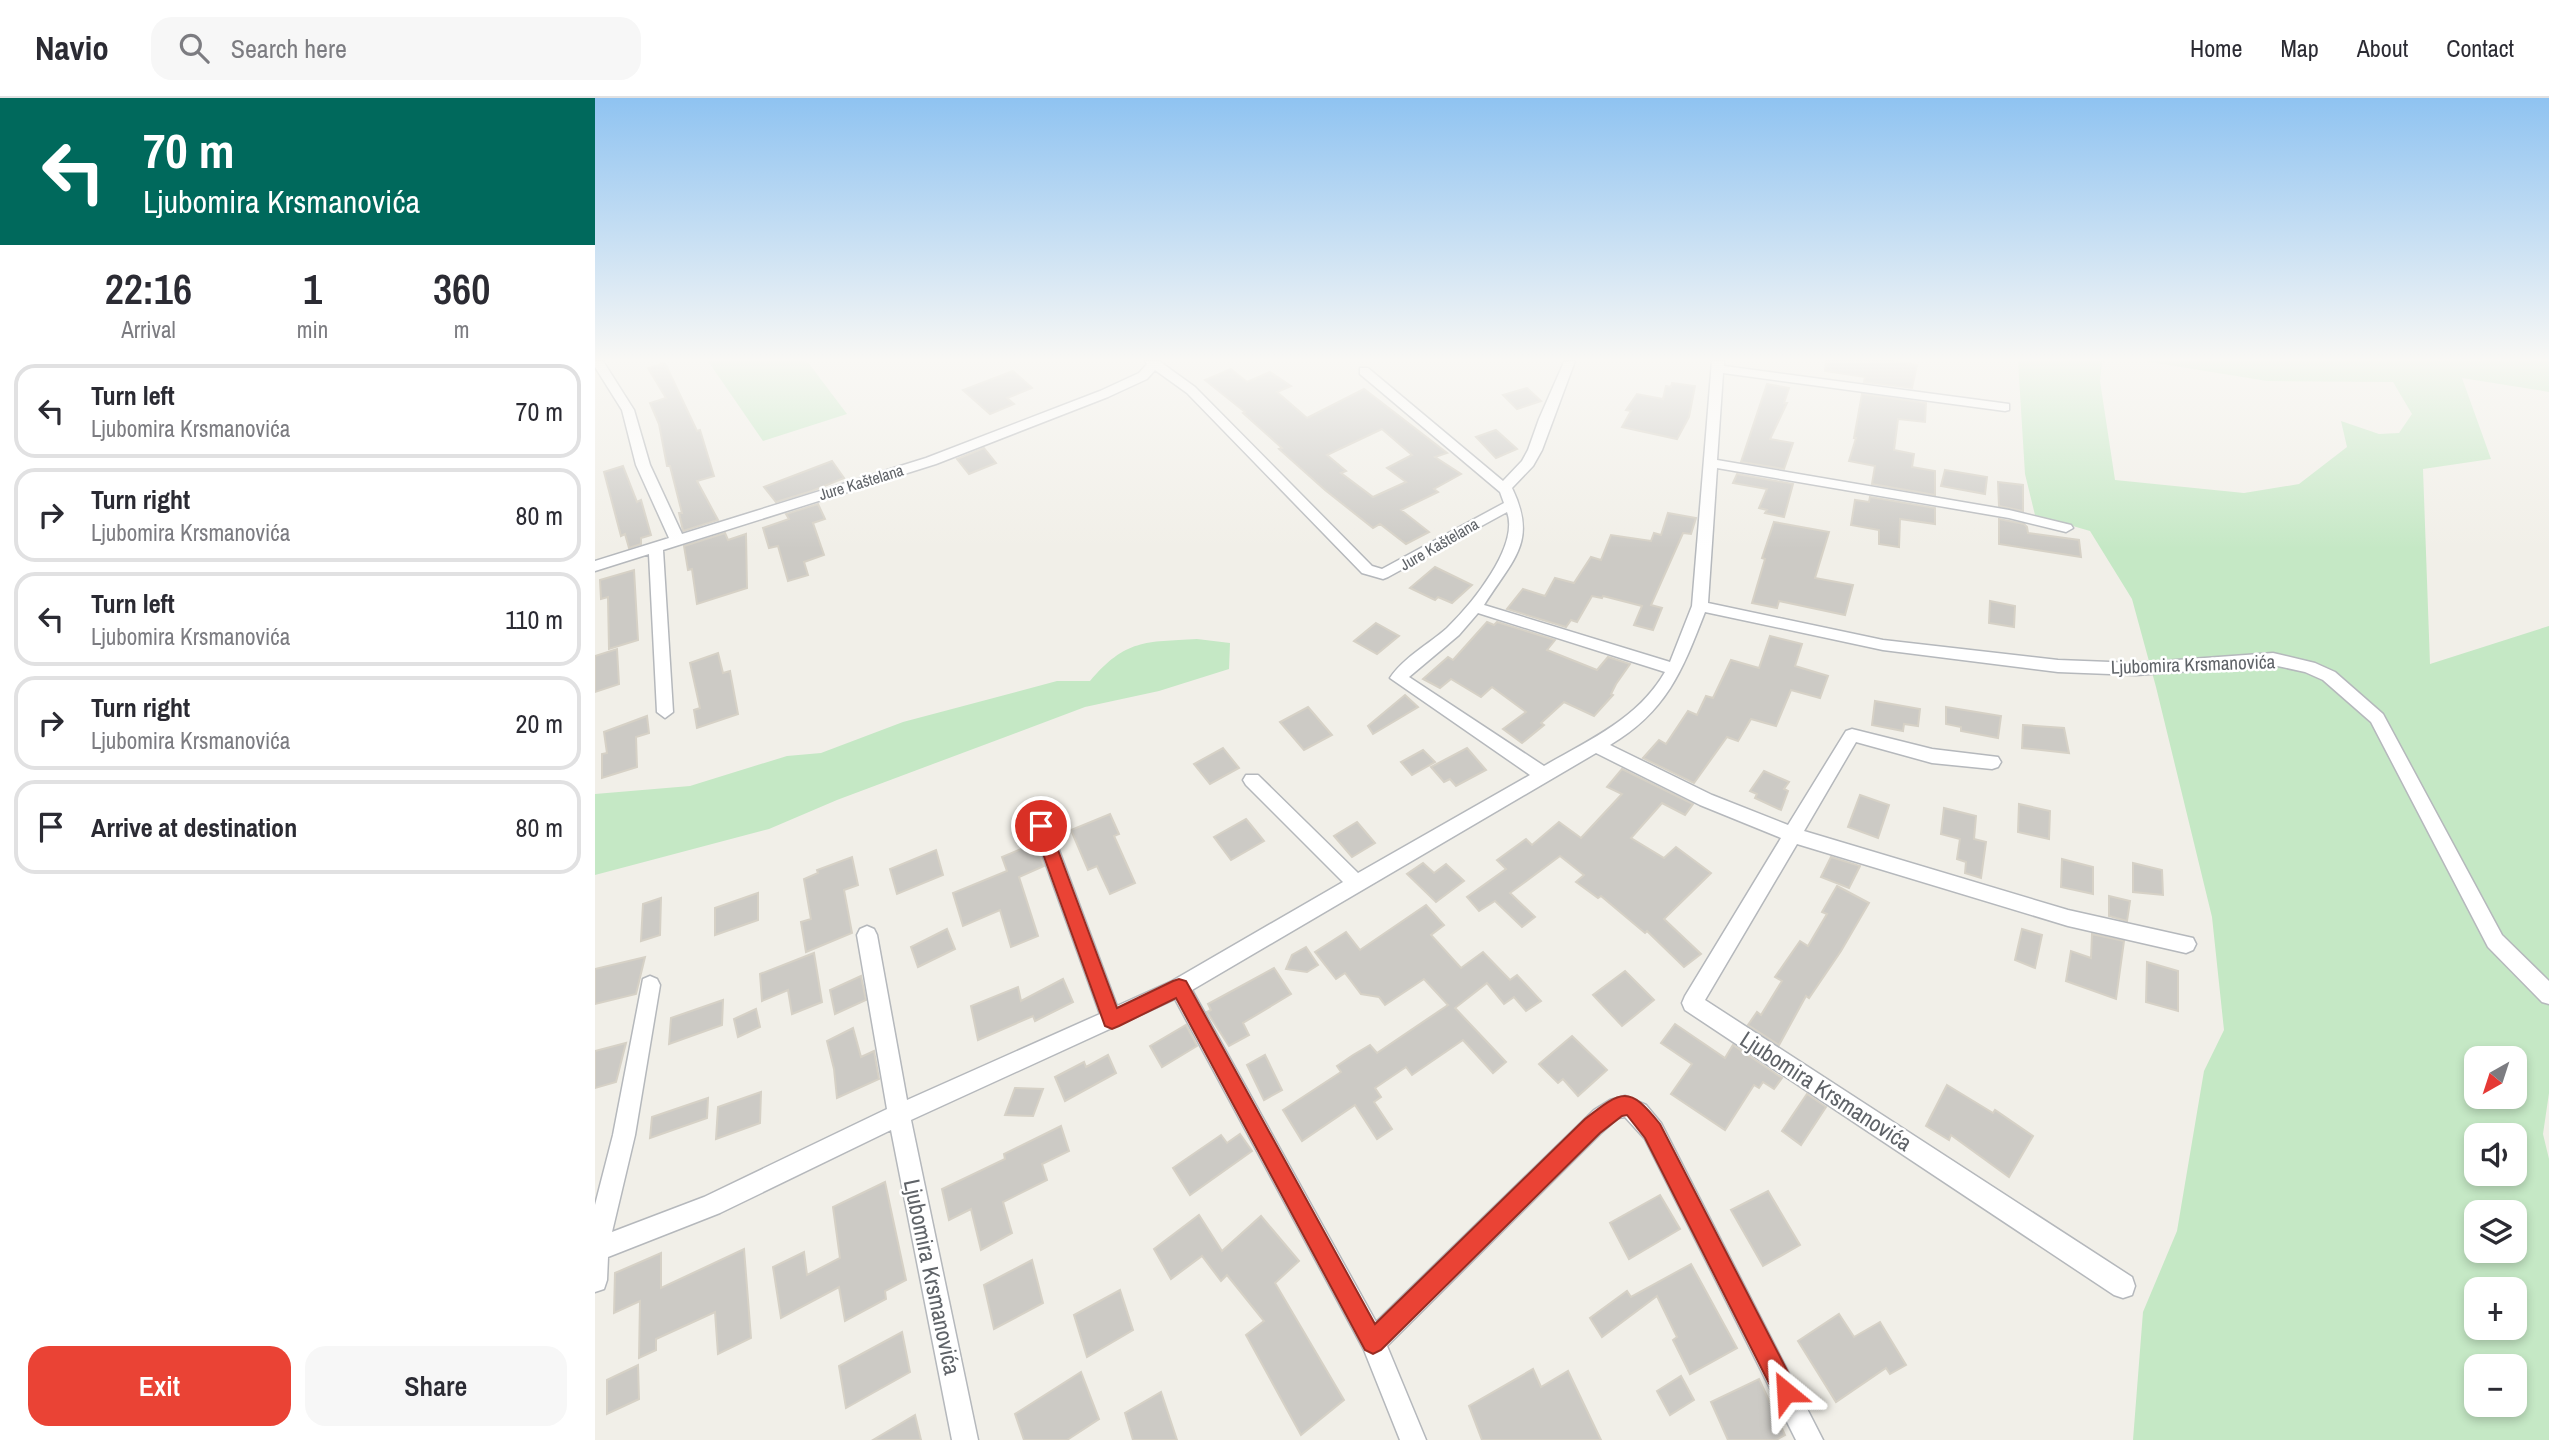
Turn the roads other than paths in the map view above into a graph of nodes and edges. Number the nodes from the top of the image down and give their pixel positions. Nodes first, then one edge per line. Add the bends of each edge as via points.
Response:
1 (632, 424) edge
2 (1030, 424) edge
3 (1224, 424) edge
4 (1427, 424) edge
5 (1544, 424) edge
6 (1714, 424) edge
7 (1711, 463) junction
8 (1504, 488) junction
9 (1512, 504) junction
10 (2066, 528) dead end
11 (678, 541) junction
12 (656, 548) junction
13 (595, 566) edge
14 (1700, 606) junction
15 (1475, 607) junction
16 (1675, 669) junction
17 (665, 712) dead end
18 (1597, 746) junction
19 (1992, 762) dead end
20 (1545, 776) junction
21 (1252, 780) dead end
22 (1041, 826) dead end
23 (1793, 835) junction
24 (1358, 885) junction
25 (867, 935) dead end
26 (2186, 944) dead end
27 (650, 985) dead end
28 (1179, 987) junction
29 (2549, 995) edge
30 (1112, 1020) junction
31 (899, 1115) junction
32 (596, 1249) edge
33 (595, 1280) edge
34 (2123, 1286) dead end
35 (1373, 1342) junction
36 (965, 1440) edge
37 (1413, 1440) edge
38 (1810, 1440) edge

1 - 11 street via 643,465
2 - 11 street, Jure Kaštelana via 931,461
3 - 9 street, Jure Kaštelana via 1367,570 1391,571
4 - 8 street
5 - 8 street via 1535,450
6 - 7 street
7 - 10 street
7 - 14 street
8 - 9 street
9 - 15 street via 1518,522 1516,538
11 - 12 street, Jure Kaštelana
12 - 13 street, Jure Kaštelana
12 - 17 street
14 - 16 street
14 - 29 street, Ljubomira Krsmanovića via 1873,643 2058,666 2136,668 2273,659 2329,676 2377,718 2495,941
15 - 16 street
15 - 20 street via 1398,678
16 - 18 street via 1650,705
18 - 20 street
18 - 23 street via 1706,800
19 - 23 street, Ljubomira Krsmanovića via 1932,756 1853,735
20 - 24 street
21 - 24 street
22 - 30 street
23 - 26 street via 2068,918
23 - 34 street, Ljubomira Krsmanovića via 1692,1003
24 - 28 street
25 - 31 street, Ljubomira Krsmanovića
27 - 32 street via 624,1135
28 - 30 street
28 - 35 street
30 - 31 street
31 - 32 street via 734,1195
31 - 36 street, Ljubomira Krsmanovića
32 - 33 street
35 - 37 street
35 - 38 street via 1598,1120 1618,1106 1628,1105 1653,1131

